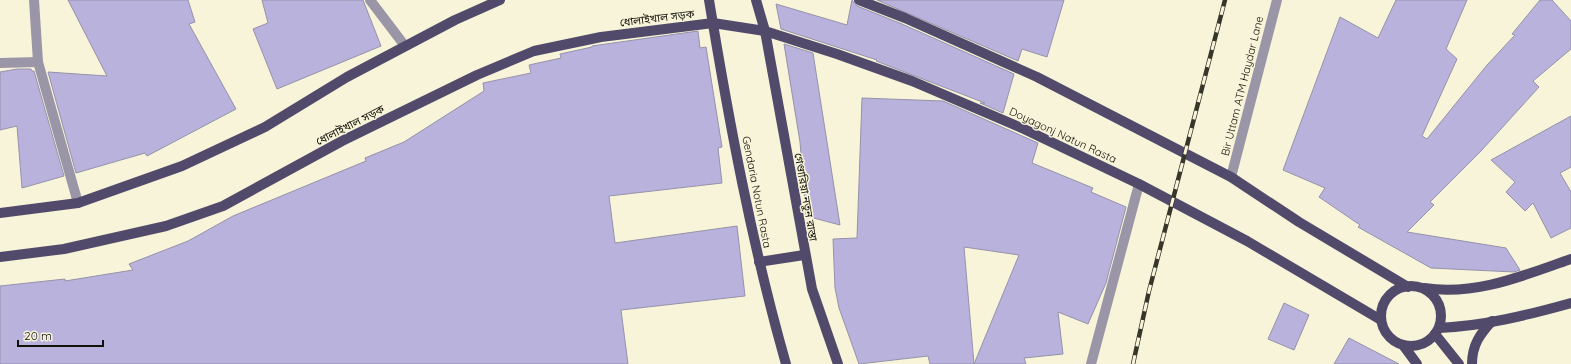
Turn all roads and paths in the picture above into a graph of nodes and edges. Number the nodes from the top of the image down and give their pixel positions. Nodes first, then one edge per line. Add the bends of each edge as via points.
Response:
1 (34, 0) edge
2 (370, 0) edge
3 (500, 0) edge
4 (709, 0) edge
5 (756, 0) edge
6 (859, 0) edge
7 (1277, 0) edge
8 (713, 23) junction
9 (765, 31) junction
10 (406, 46) junction
11 (38, 62) junction
12 (0, 63) edge
13 (1231, 177) junction
14 (1138, 184) junction
15 (78, 203) junction
16 (0, 213) edge
17 (804, 255) junction
18 (0, 257) edge
19 (1571, 259) edge
20 (759, 262) junction
21 (1408, 287) junction
22 (1420, 288) junction
23 (1571, 304) edge
24 (1381, 320) junction
25 (1492, 321) junction
26 (1437, 331) junction
27 (1403, 345) junction
28 (786, 364) edge
29 (838, 364) edge
30 (1091, 364) edge
31 (1417, 364) edge
32 (1459, 364) edge
33 (1472, 364) edge

1 - 11 street
2 - 10 street
3 - 10 main road
4 - 8 main road, Gendaria Notun Rasta
5 - 9 main road, গেণ্ডারিয়া নতুন রাস্তা
6 - 13 main road via 1037,77
7 - 13 street, Bir Uttam ATM Haydar Lane
8 - 9 main road, Doyagonj Natun Rasta
8 - 18 main road, ধোলাইখাল সড়ক via 601,37 534,51 478,74 342,141 223,206 166,226 64,249
8 - 20 main road, Gendaria Notun Rasta
9 - 14 main road, Doyagonj Natun Rasta via 912,81 1024,129
9 - 17 main road, গেণ্ডারিয়া নতুন রাস্তা
10 - 15 main road via 346,77 265,127 182,166
11 - 12 street
11 - 15 street
13 - 21 main road via 1299,222
14 - 24 main road, Doyagonj Natun Rasta via 1247,241
14 - 30 street
15 - 16 main road
17 - 20 main road
17 - 29 main road, গেণ্ডারিয়া নতুন রাস্তা via 812,289
19 - 22 main road via 1482,288 1442,291
20 - 28 main road, Gendaria Notun Rasta
21 - 22 main road
21 - 24 main road via 1397,290 1388,298
22 - 26 main road via 1430,293 1437,302 1441,314
23 - 25 main road
24 - 27 main road via 1392,340
25 - 26 main road
25 - 33 main road via 1478,336
26 - 27 main road via 1426,343
26 - 32 main road
27 - 31 main road

